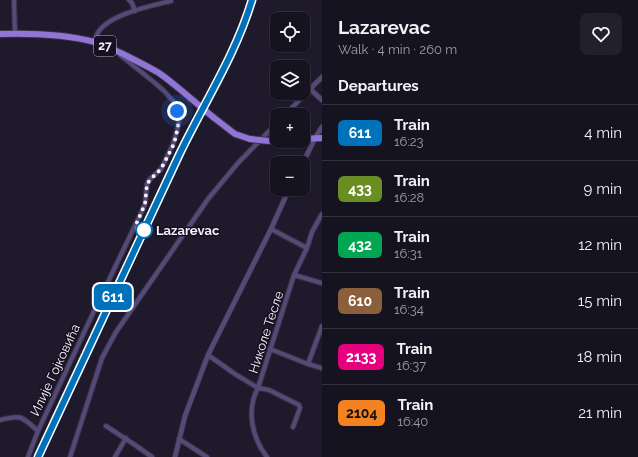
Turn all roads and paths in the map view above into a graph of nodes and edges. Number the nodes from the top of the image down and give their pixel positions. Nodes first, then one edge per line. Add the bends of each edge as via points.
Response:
1 (14, 0) edge
2 (129, 0) edge
3 (171, 1) edge
4 (135, 11) junction
5 (16, 33) junction
6 (0, 34) edge
7 (95, 42) junction
8 (116, 51) junction
9 (322, 77) edge
10 (310, 89) joint
11 (299, 100) edge
12 (322, 100) edge
13 (292, 108) edge
14 (322, 127) edge
15 (270, 130) edge
16 (322, 132) edge
17 (319, 138) edge
18 (270, 141) edge
19 (307, 156) edge
20 (286, 196) edge
21 (322, 214) edge
22 (270, 229) junction
23 (307, 248) junction
24 (294, 275) junction
25 (322, 283) edge
26 (322, 326) edge
27 (270, 349) junction
28 (208, 355) junction
29 (308, 364) junction
30 (322, 368) edge
31 (258, 388) junction
32 (0, 420) edge
33 (106, 426) dead end
34 (293, 427) dead end
35 (38, 431) junction
36 (126, 438) junction
37 (179, 439) junction
38 (28, 457) edge
39 (70, 457) edge
40 (115, 457) edge
41 (152, 457) edge
42 (175, 457) edge
43 (207, 457) edge
44 (267, 457) edge

1 - 5 street
2 - 4 street
3 - 4 street
4 - 7 street via 112,20 97,34
5 - 6 main road, 27
5 - 7 main road, 27 via 51,34
7 - 8 main road, 27
8 - 18 main road, 27, bridge via 139,62 178,87 235,134 250,139
8 - 35 street, Илије Гојковића via 156,83 174,102 179,120 177,131 174,144 161,169 147,184 142,213
9 - 10 street
10 - 12 street
11 - 13 street
14 - 17 street
15 - 39 street via 238,162 208,199 116,332 102,358
16 - 17 street
17 - 19 street
20 - 22 street
21 - 23 street, Николе Тесле
22 - 23 street
22 - 28 street
23 - 24 street, Николе Тесле
24 - 25 street
24 - 27 street, Николе Тесле
26 - 29 street
27 - 29 street
27 - 31 street, Николе Тесле
28 - 31 street
28 - 37 street
29 - 30 street
31 - 34 street via 269,390 299,405
31 - 44 street, Николе Тесле via 252,408 252,422 258,444
32 - 35 street via 18,416
33 - 36 street
35 - 38 street, Илије Гојковића
36 - 40 street
36 - 41 street
37 - 42 street
37 - 43 street

